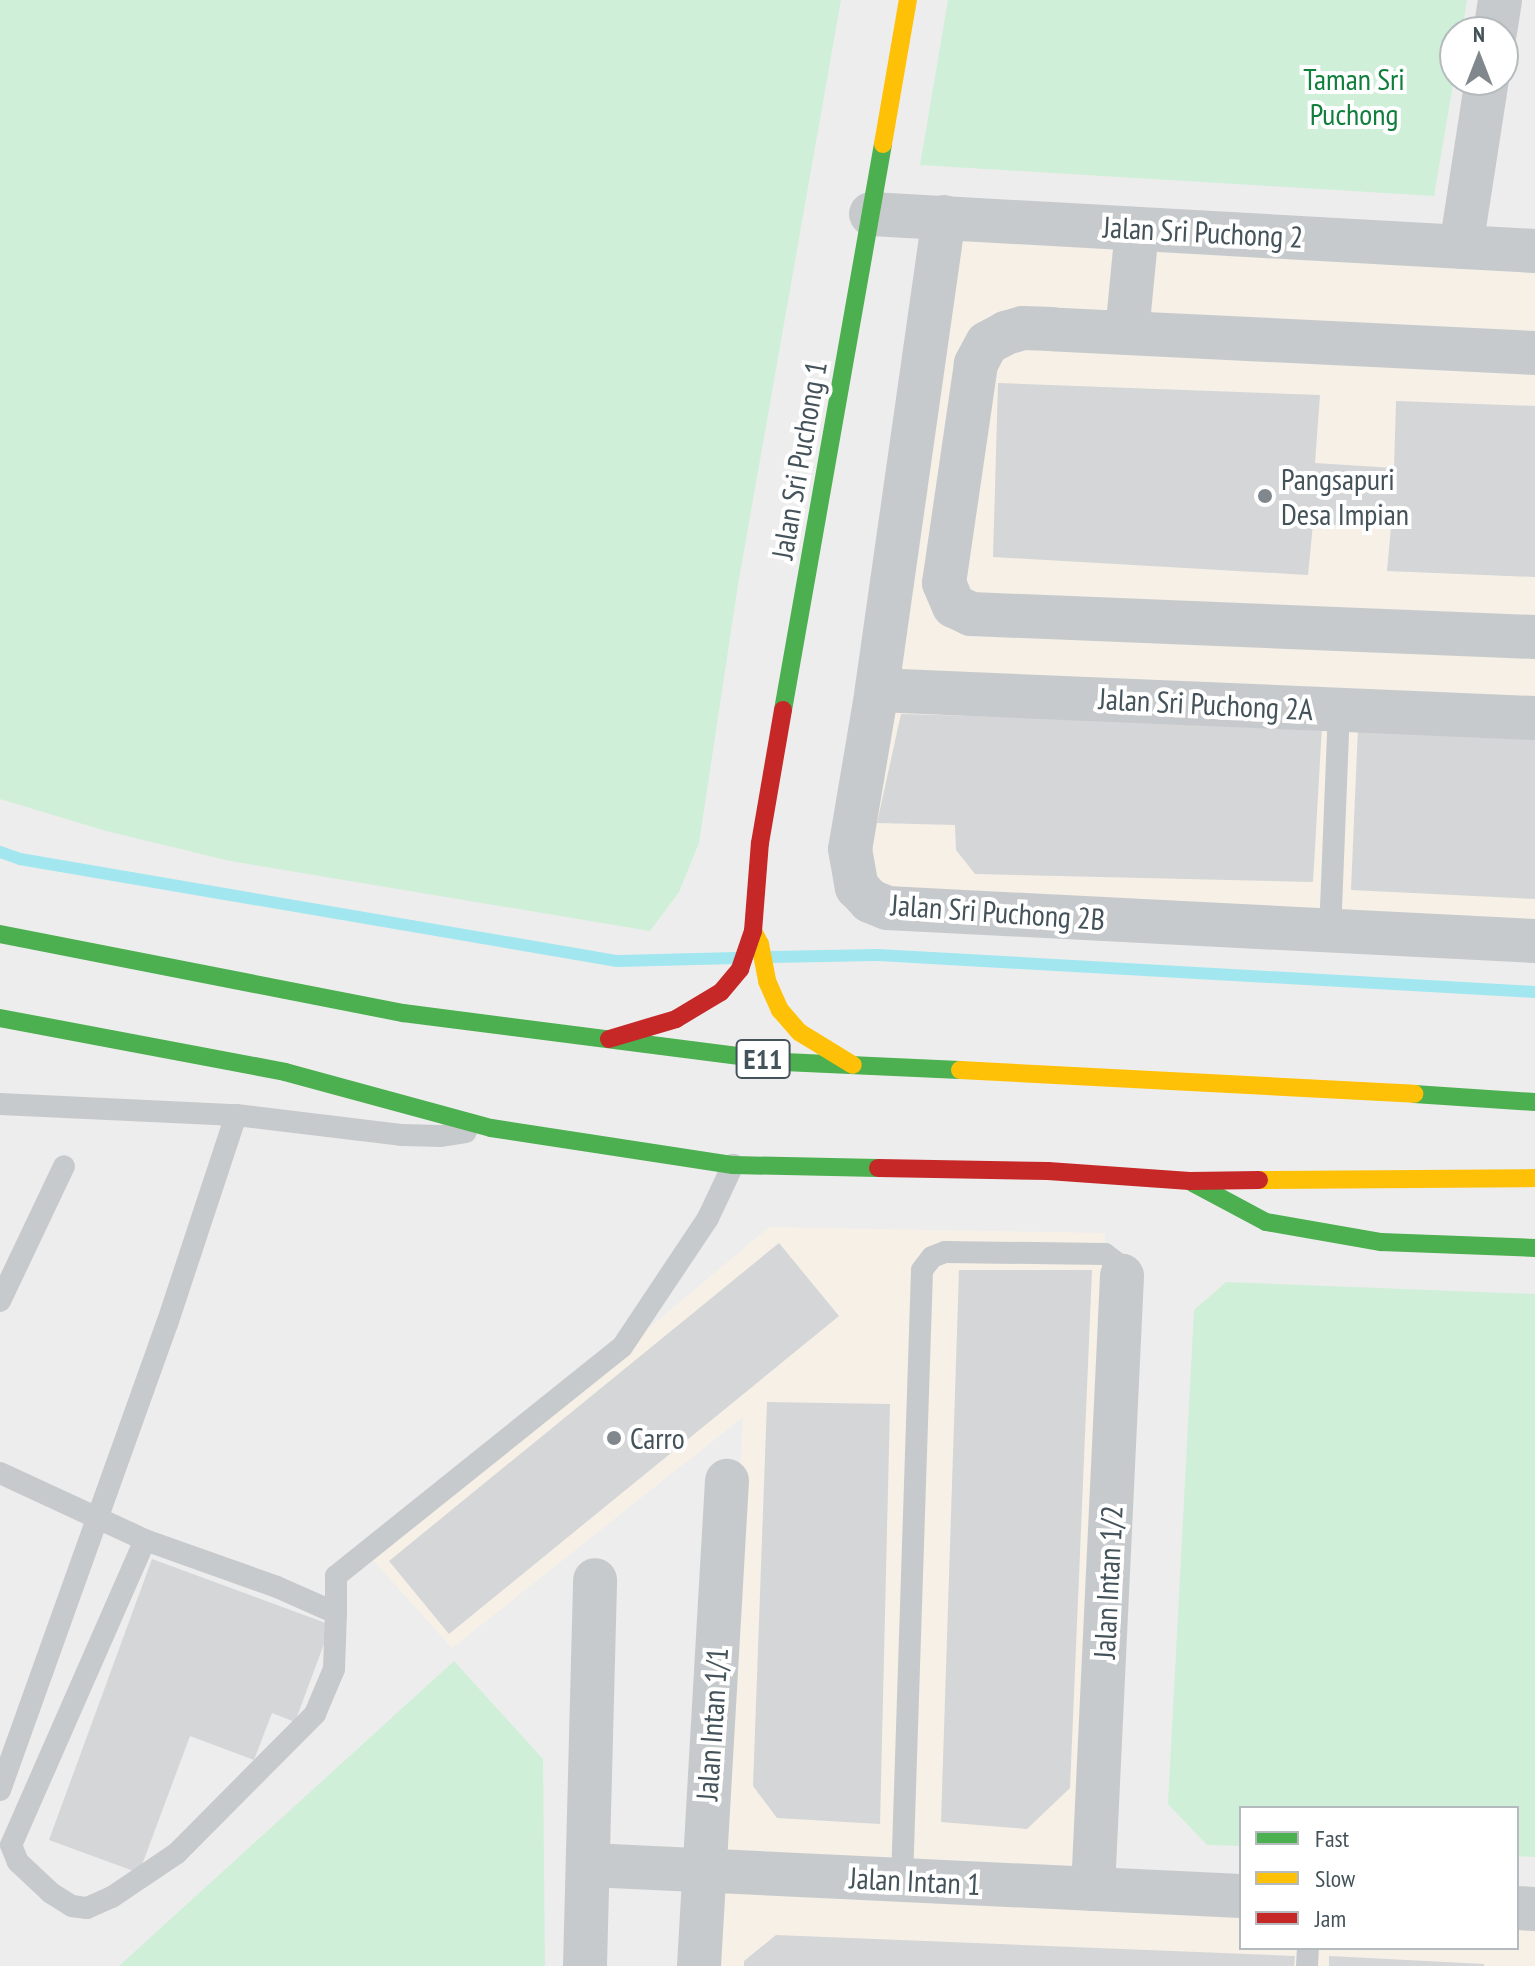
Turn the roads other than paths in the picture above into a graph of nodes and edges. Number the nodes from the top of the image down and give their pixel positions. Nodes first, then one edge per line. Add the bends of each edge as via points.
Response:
1 (908, 0) edge
2 (1485, 96) edge
3 (871, 214) junction
4 (944, 217) junction
5 (1137, 229) junction
6 (1461, 247) junction
7 (1535, 251) edge
8 (1127, 333) junction
9 (1535, 353) edge
10 (889, 604) junction
11 (954, 606) junction
12 (1535, 637) edge
13 (877, 690) junction
14 (1339, 710) junction
15 (1535, 718) edge
16 (1330, 933) junction
17 (0, 934) edge
18 (753, 940) junction
19 (1535, 941) edge
20 (0, 1018) edge
21 (609, 1039) junction
22 (853, 1065) junction
23 (1535, 1102) edge
24 (0, 1104) edge
25 (236, 1115) junction
26 (491, 1128) junction
27 (733, 1165) junction
28 (64, 1166) dead end
29 (1535, 1178) edge
30 (1190, 1181) junction
31 (1535, 1248) edge
32 (1122, 1276) joint
33 (0, 1301) edge
34 (2, 1479) edge
35 (727, 1481) dead end
36 (97, 1518) junction
37 (145, 1540) junction
38 (595, 1580) dead end
39 (336, 1613) junction
40 (0, 1790) edge
41 (590, 1865) junction
42 (703, 1871) junction
43 (902, 1880) junction
44 (1093, 1889) junction
45 (1239, 1896) edge
46 (585, 1966) edge
47 (699, 1966) edge

1 - 3 main road, Jalan Sri Puchong 1
2 - 6 street
3 - 4 street, Jalan Sri Puchong 2
3 - 18 main road, Jalan Sri Puchong 1 via 762,827
4 - 5 street, Jalan Sri Puchong 2
4 - 10 street, Jalan Sri Puchong 2B
5 - 6 street, Jalan Sri Puchong 2
5 - 8 street
6 - 7 street, Jalan Sri Puchong 2
8 - 9 street
8 - 11 street via 1023,328 987,343 976,364 946,562 944,583
10 - 11 street
10 - 13 street, Jalan Sri Puchong 2B
11 - 12 street via 996,616
13 - 14 street, Jalan Sri Puchong 2A
13 - 16 street, Jalan Sri Puchong 2B via 850,849 857,887 870,901 887,908
14 - 15 street, Jalan Sri Puchong 2A
14 - 16 lane
16 - 19 street, Jalan Sri Puchong 2B
17 - 21 main road, E11 via 403,1013
18 - 21 main road, Jalan Sri Puchong 1 via 740,969 721,992 676,1019
18 - 22 main road, Jalan Sri Puchong 1 via 780,1010 799,1032
20 - 26 main road via 285,1072
21 - 22 main road, E11 via 784,1062
22 - 23 main road, E11
24 - 25 lane
25 - 26 lane via 401,1135 441,1136
25 - 36 lane
26 - 27 main road
27 - 30 main road via 1048,1171
27 - 39 lane via 708,1218 622,1347 336,1576
28 - 33 lane
29 - 30 main road
30 - 31 main road via 1266,1222 1381,1242
32 - 43 lane via 1105,1254 945,1252 932,1257 922,1270
32 - 44 street, Jalan Intan 1/2
34 - 36 lane
35 - 42 street, Jalan Intan 1/1
36 - 37 lane
36 - 40 lane
37 - 39 lane
37 - 39 lane via 11,1845 18,1862 72,1906 87,1908 112,1897 177,1853 315,1714 334,1669
38 - 41 street
41 - 42 street, Jalan Intan 1
41 - 46 street
42 - 43 street, Jalan Intan 1
42 - 47 street, Jalan Intan 1/1
43 - 44 street, Jalan Intan 1
44 - 45 street, Jalan Intan 1

